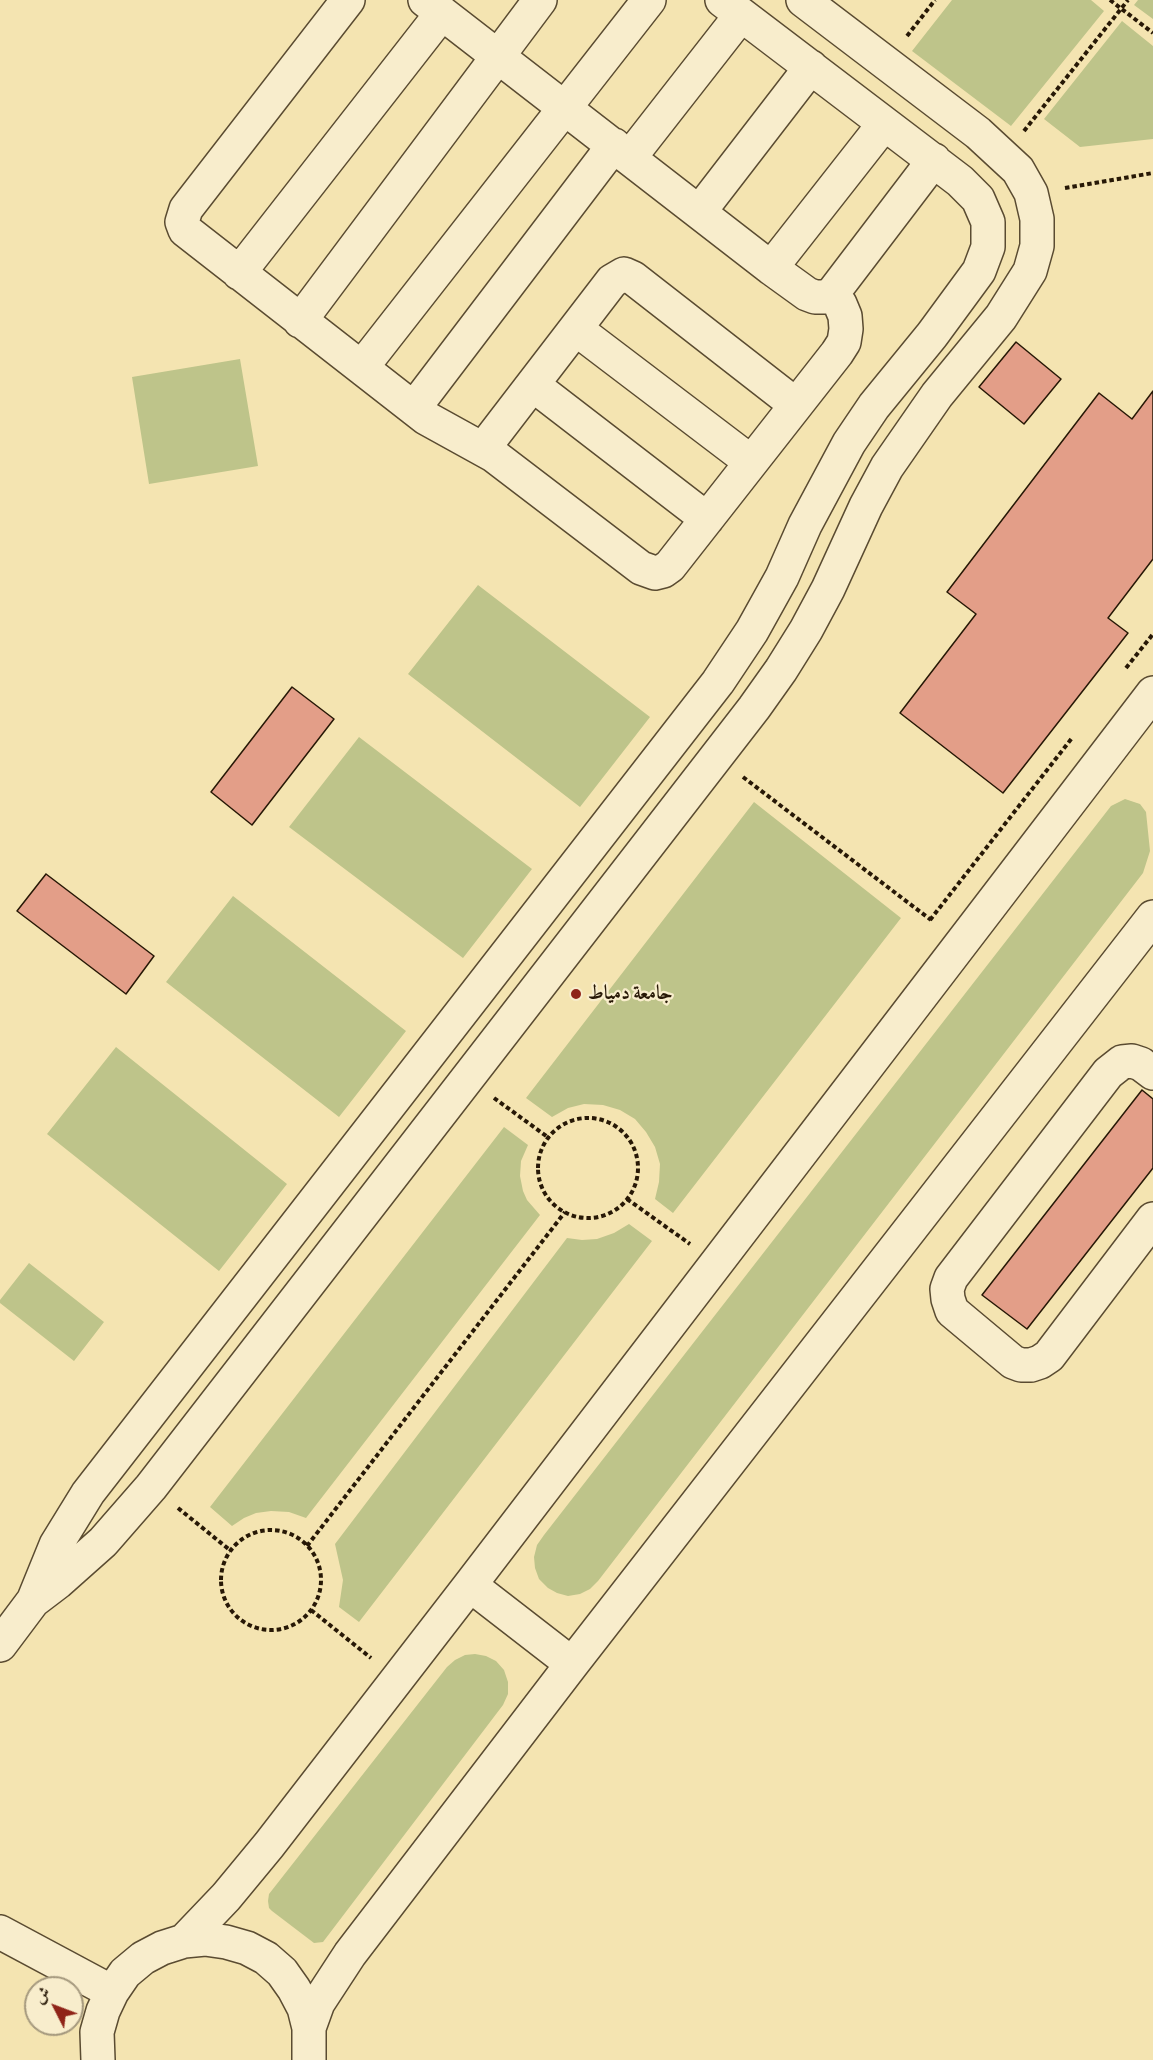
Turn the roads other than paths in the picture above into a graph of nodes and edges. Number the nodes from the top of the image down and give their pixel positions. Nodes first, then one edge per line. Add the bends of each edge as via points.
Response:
1 (348, 0) edge
2 (540, 0) edge
3 (649, 0) edge
4 (803, 0) edge
5 (434, 7) edge
6 (732, 7) edge
7 (497, 56) junction
8 (811, 67) junction
9 (565, 107) junction
10 (884, 124) junction
11 (622, 151) junction
12 (934, 160) junction
13 (700, 211) junction
14 (771, 268) junction
15 (239, 273) junction
16 (832, 294) junction
17 (300, 321) junction
18 (576, 329) junction
19 (932, 335) junction
20 (965, 361) junction
21 (362, 367) junction
22 (533, 385) junction
23 (796, 405) junction
24 (414, 408) junction
25 (483, 449) junction
26 (751, 462) junction
27 (706, 519) junction
28 (1152, 698) edge
29 (1153, 917) edge
30 (1153, 1073) edge
31 (1153, 1219) edge
32 (470, 1585) junction
33 (33, 1600) junction
34 (0, 1645) edge
35 (572, 1664) junction
36 (0, 1932) edge
37 (184, 1941) junction
38 (112, 1992) junction
39 (309, 2044) edge
40 (98, 2060) edge

1 - 15 lane via 183,215 185,230
2 - 7 lane
3 - 9 lane
4 - 20 lane via 1004,155 1031,193 1037,219 1037,246 1030,271
5 - 7 lane
5 - 15 lane
6 - 8 lane
6 - 11 lane
7 - 9 lane
7 - 17 lane
8 - 10 lane
8 - 13 lane
9 - 11 lane
9 - 21 lane
10 - 12 lane
10 - 14 lane
11 - 13 lane
11 - 24 lane
12 - 16 lane
12 - 19 lane via 978,198 988,222 988,247 979,271
13 - 14 lane
14 - 16 lane via 807,294
15 - 17 lane
16 - 23 lane via 845,316 844,342
17 - 21 lane
18 - 22 lane
18 - 23 lane via 612,281 629,275
18 - 26 lane
19 - 20 lane
19 - 33 lane via 874,406 849,444 782,577 718,682 87,1493 56,1545
20 - 33 lane via 910,430 887,467 806,630 716,757 151,1487 102,1542
21 - 24 lane
22 - 25 lane
22 - 27 lane
23 - 26 lane
24 - 25 lane
25 - 27 lane via 647,572 663,571 670,566
26 - 27 lane
28 - 32 lane
29 - 35 lane
30 - 31 lane via 1132,1061 1122,1062 1108,1073 951,1278 947,1288 952,1311 1013,1362 1040,1362
32 - 35 lane
32 - 37 lane via 245,1874
33 - 34 lane
35 - 39 lane via 350,1954 318,2002
36 - 38 lane
37 - 38 lane via 142,1958
37 - 39 lane via 226,1942 266,1958 282,1972 304,2008
38 - 40 lane via 98,2032

